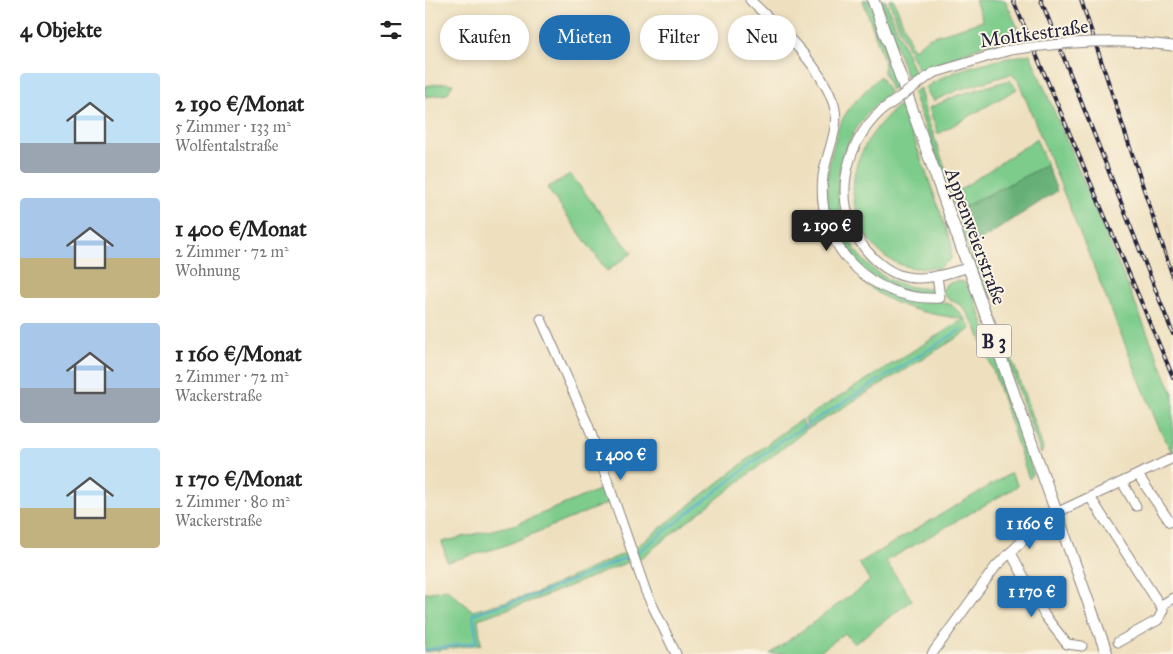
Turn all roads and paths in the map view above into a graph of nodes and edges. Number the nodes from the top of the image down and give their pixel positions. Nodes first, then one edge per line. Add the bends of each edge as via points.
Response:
1 (750, 0) edge
2 (873, 0) edge
3 (1173, 46) edge
4 (967, 268) junction
5 (937, 276) junction
6 (541, 320) dead end
7 (1173, 458) edge
8 (1138, 475) junction
9 (1122, 482) junction
10 (1090, 497) junction
11 (1136, 505) dead end
12 (1056, 513) junction
13 (1170, 522) dead end
14 (1011, 553) junction
15 (1173, 598) edge
16 (1160, 606) junction
17 (1118, 642) dead end
18 (1082, 646) dead end
19 (676, 654) edge
20 (932, 654) edge
21 (1107, 654) edge

1 - 5 street via 803,53 833,102 835,125 823,176 823,202 827,224 841,252 871,281 907,296 940,298
2 - 4 main road, Appenweierstraße / B 3
3 - 5 street, Moltkestraße, bridge via 1148,42 1086,41 1010,50 933,73 882,110 862,132 852,151 844,195 852,230 874,259 889,270 905,277
4 - 5 street, Moltkestraße
4 - 12 main road, Appenweierstraße / B 3
6 - 19 street via 589,424 646,592
7 - 8 street
8 - 9 street
8 - 13 street
9 - 10 street
9 - 11 street
10 - 12 street
10 - 16 street
12 - 14 street
12 - 21 main road, B 3
14 - 18 street via 1054,630 1067,644
14 - 20 street via 996,566
15 - 16 street
16 - 17 street via 1163,610 1157,620

